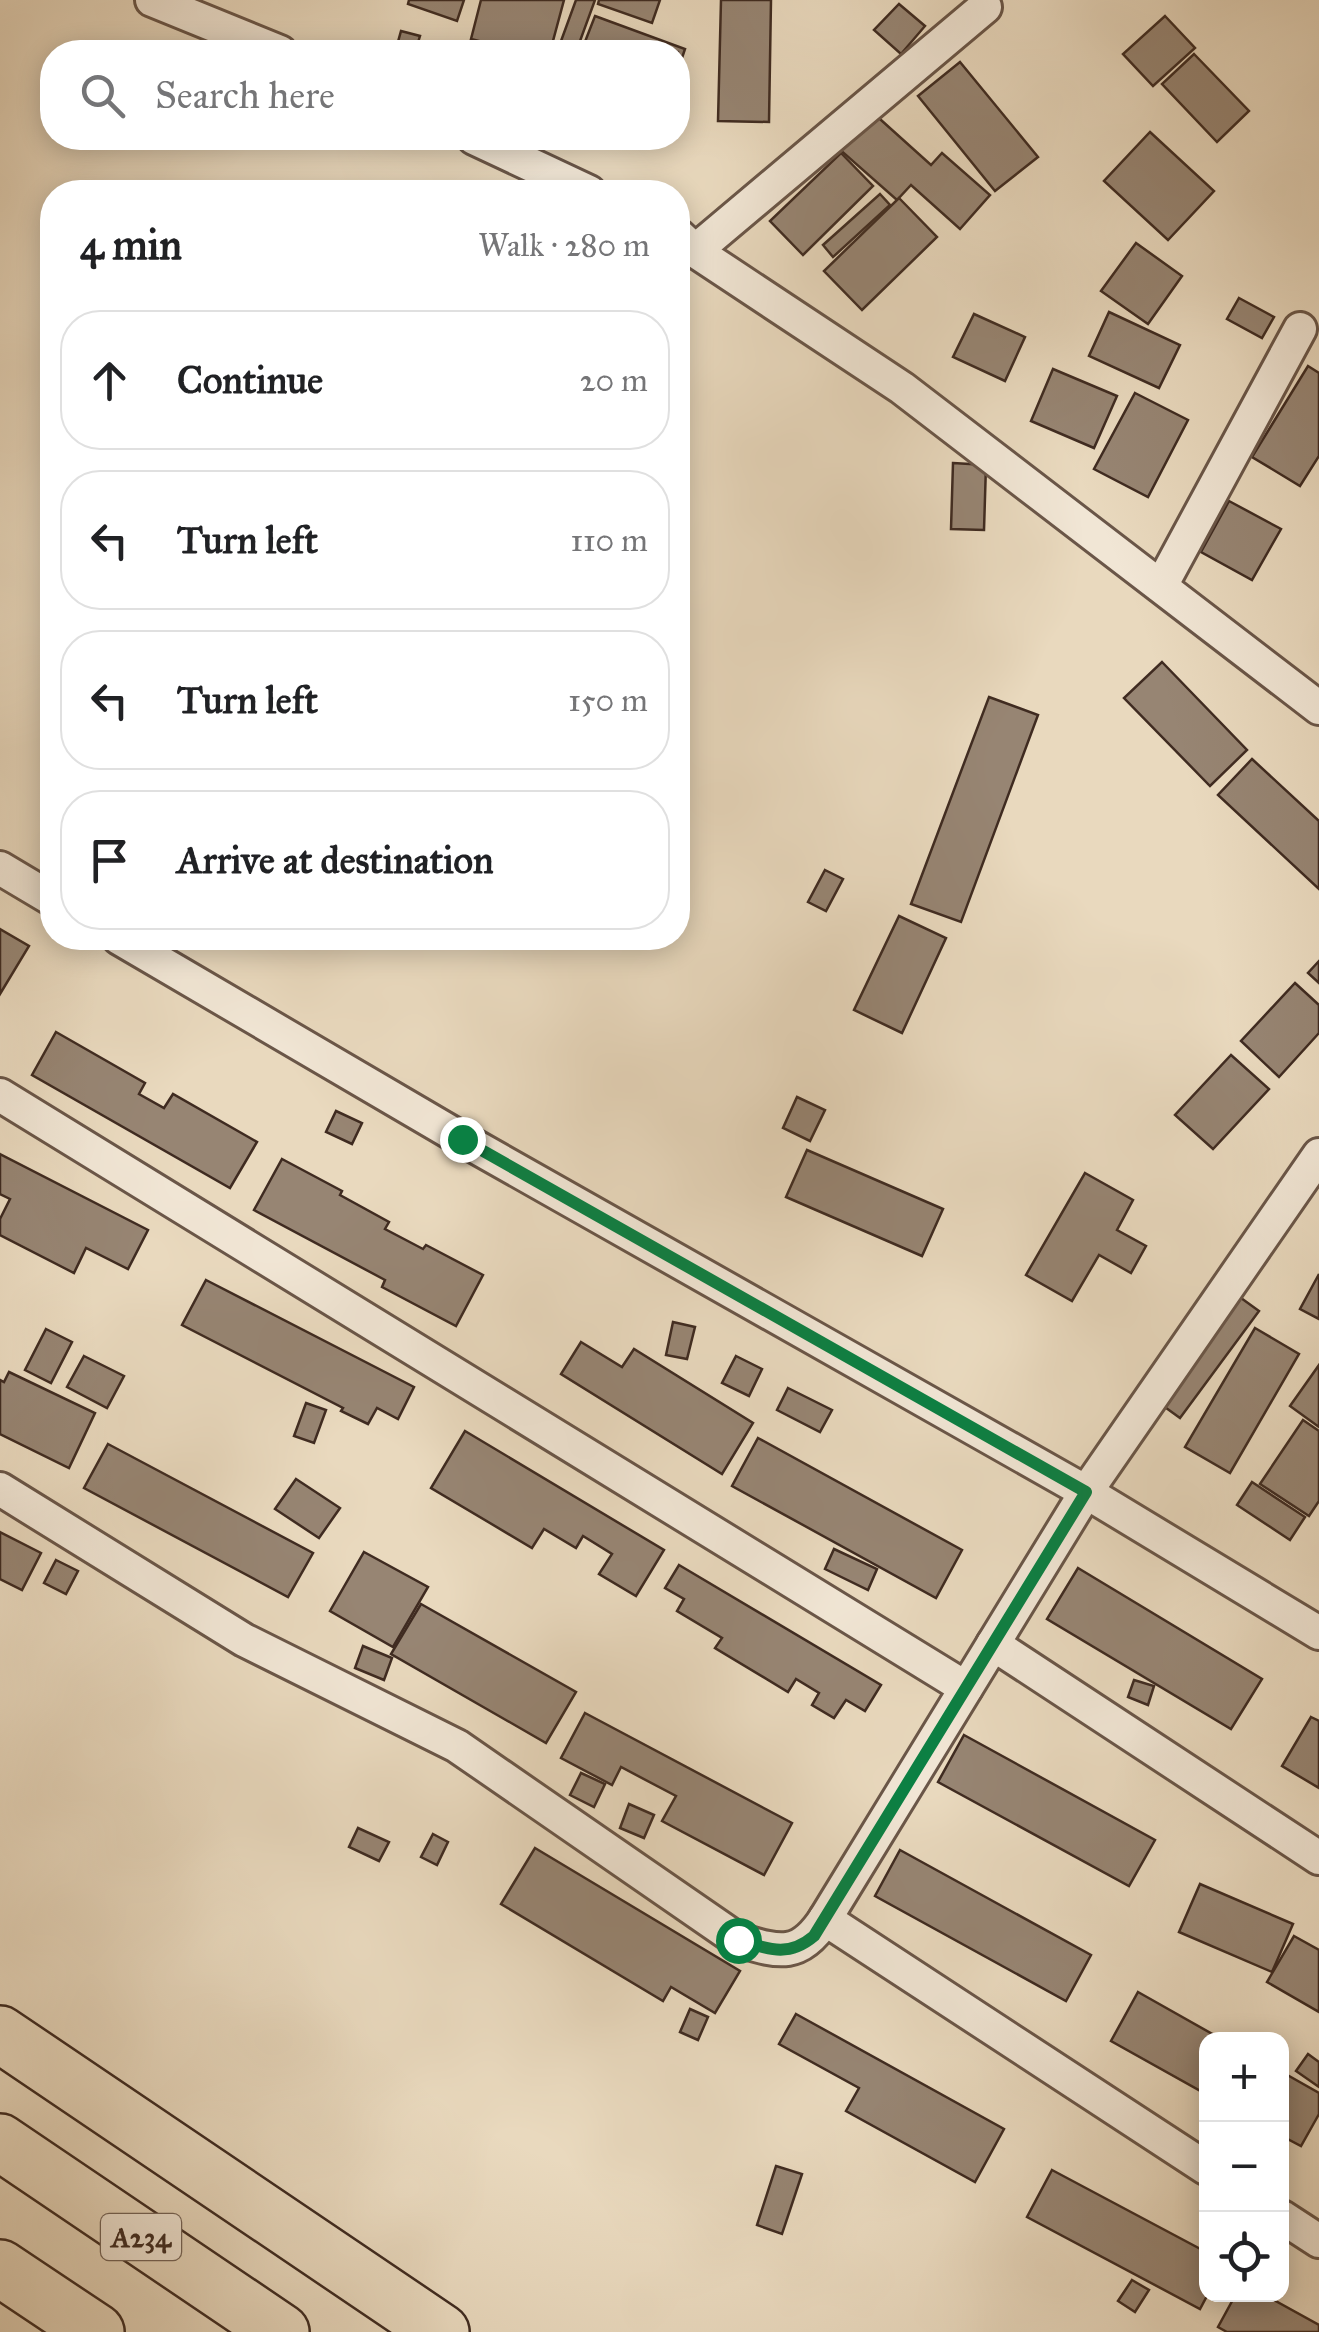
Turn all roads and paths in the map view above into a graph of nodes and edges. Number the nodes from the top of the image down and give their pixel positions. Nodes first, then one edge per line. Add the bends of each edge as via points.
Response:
1 (152, 0) edge
2 (984, 7) dead end
3 (250, 40) edge
4 (499, 150) edge
5 (563, 180) edge
6 (690, 240) edge
7 (690, 246) edge
8 (1300, 328) dead end
9 (1160, 586) junction
10 (1319, 708) edge
11 (0, 868) edge
12 (40, 892) edge
13 (139, 950) edge
14 (0, 1095) edge
15 (1319, 1155) edge
16 (0, 1489) edge
17 (1086, 1492) junction
18 (1319, 1633) edge
19 (993, 1644) junction
20 (966, 1688) junction
21 (1319, 1858) edge
22 (825, 1919) junction
23 (0, 2034) edge
24 (0, 2142) edge
25 (1199, 2163) edge
26 (1289, 2222) edge
27 (1319, 2241) edge
28 (0, 2268) edge
29 (96, 2332) edge
30 (281, 2332) edge
31 (441, 2332) edge

1 - 3 street
2 - 6 street
4 - 5 street
7 - 9 street via 902,388
8 - 9 street
9 - 10 street
11 - 12 street
13 - 17 street
14 - 20 street
15 - 17 street
16 - 22 street via 244,1640 457,1746 738,1940 773,1950 799,1948
17 - 18 street
17 - 19 street
19 - 20 street
19 - 21 street
20 - 22 street
22 - 25 street
23 - 31 highway
24 - 30 highway, A234
26 - 27 street
28 - 29 highway

